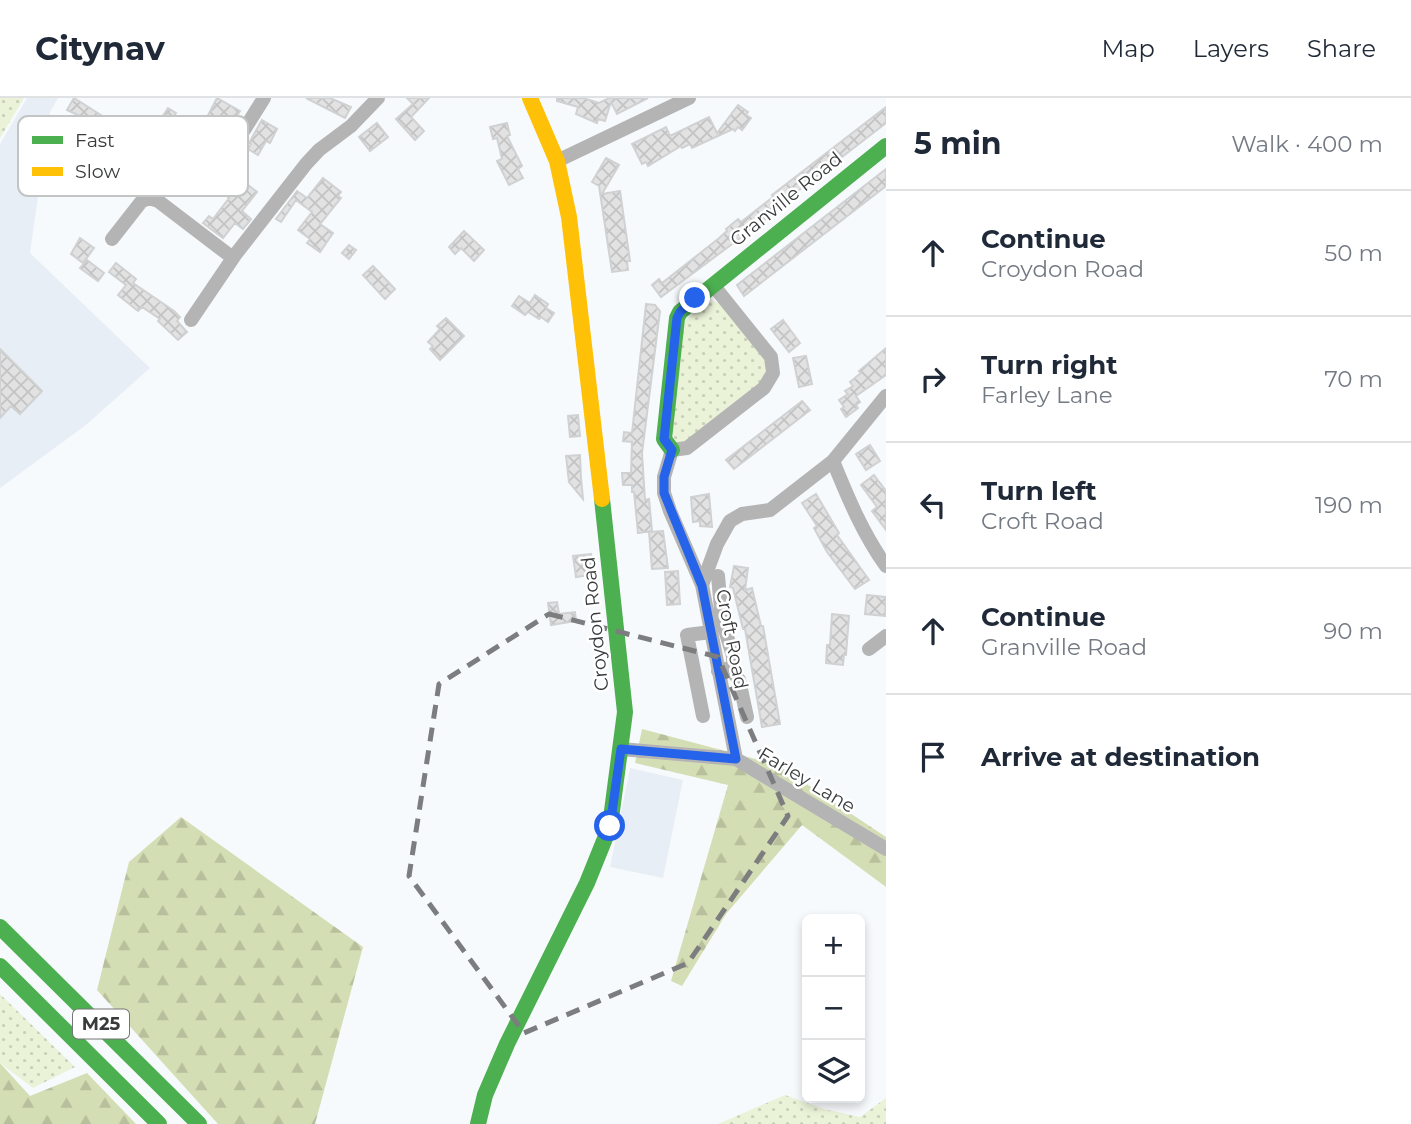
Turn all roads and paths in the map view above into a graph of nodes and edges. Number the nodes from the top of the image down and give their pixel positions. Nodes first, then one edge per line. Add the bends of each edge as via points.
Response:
1 (264, 98) edge
2 (378, 98) edge
3 (530, 98) edge
4 (689, 98) edge
5 (248, 124) edge
6 (886, 146) edge
7 (557, 161) junction
8 (150, 196) edge
9 (155, 200) junction
10 (113, 239) dead end
11 (235, 254) junction
12 (713, 285) junction
13 (191, 320) dead end
14 (886, 396) edge
15 (672, 450) junction
16 (833, 461) junction
17 (886, 566) edge
18 (718, 576) dead end
19 (702, 586) junction
20 (711, 632) junction
21 (886, 636) edge
22 (869, 649) dead end
23 (724, 669) junction
24 (704, 716) dead end
25 (747, 717) dead end
26 (621, 749) junction
27 (736, 759) junction
28 (886, 849) edge
29 (0, 928) edge
30 (0, 966) edge
31 (159, 1124) edge
32 (199, 1124) edge
33 (478, 1124) edge

1 - 5 street
2 - 11 street via 306,164
3 - 7 main road, Croydon Road
4 - 7 street
6 - 12 main road, Granville Road
7 - 26 main road, Croydon Road via 574,253 620,653 625,712
8 - 9 street
9 - 10 street via 150,197 141,202
9 - 11 street via 229,256
11 - 13 street
12 - 15 main road, Granville Road via 677,318 664,439
12 - 15 street via 771,357 773,373 764,388 687,448
14 - 16 street
15 - 19 street, Croft Road via 664,493
16 - 17 street via 853,511
16 - 19 street via 769,510 730,521
18 - 23 street via 722,621 733,656
19 - 20 street, Croft Road
20 - 23 street, Croft Road
20 - 24 street via 687,635
21 - 22 street
23 - 25 street via 739,680
23 - 27 street, Croft Road
26 - 27 street, Farley Lane
26 - 33 main road, Croydon Road via 610,826 587,883 507,1044
27 - 28 street, Farley Lane
29 - 32 main road, M25
30 - 31 main road, M25

